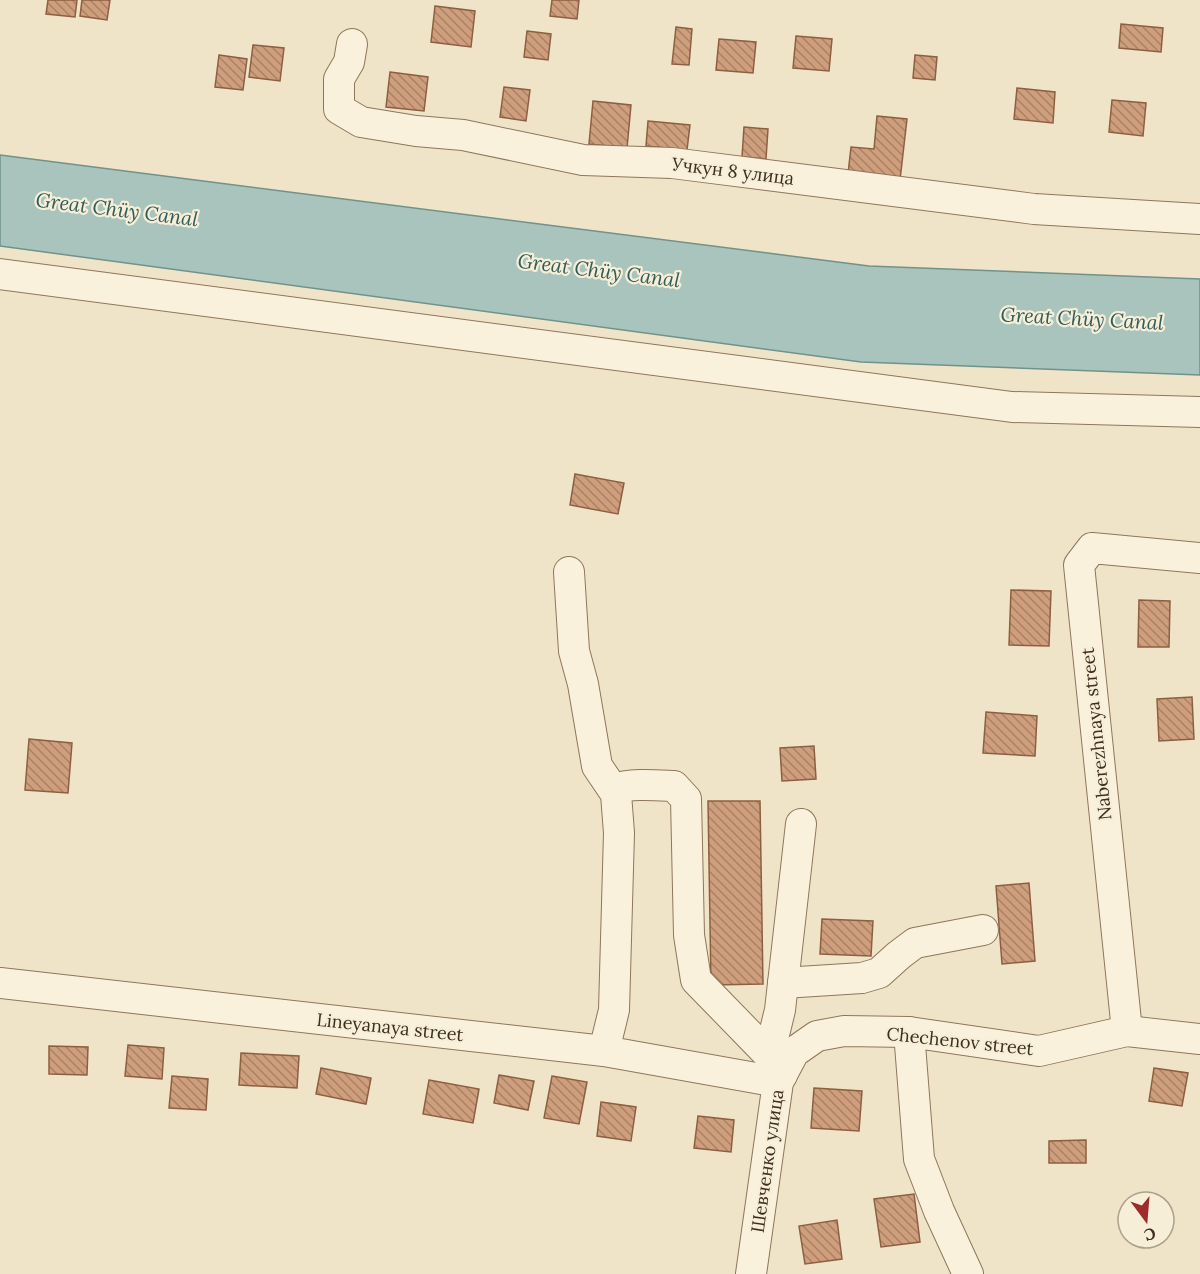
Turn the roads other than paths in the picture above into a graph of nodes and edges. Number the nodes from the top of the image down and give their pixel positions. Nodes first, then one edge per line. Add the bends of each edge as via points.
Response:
1 (352, 44) dead end
2 (1200, 219) edge
3 (0, 274) edge
4 (1200, 412) edge
5 (1200, 558) edge
6 (569, 572) dead end
7 (613, 789) junction
8 (801, 824) dead end
9 (983, 930) dead end
10 (0, 983) edge
11 (783, 983) junction
12 (1128, 1031) junction
13 (909, 1032) junction
14 (1200, 1039) edge
15 (604, 1051) junction
16 (781, 1066) junction
17 (751, 1274) edge
18 (968, 1274) edge

1 - 2 street, Учкун 8 улица via 349,62 339,80 339,109 361,122 463,135 583,160 672,163 1034,209
3 - 4 street via 1012,406
5 - 12 street, Naberezhnaya street via 1092,548 1079,565
6 - 7 street via 574,651 597,766
7 - 15 street via 620,833 614,1010
7 - 16 street via 674,786 686,799 689,935 696,980
8 - 11 street, Шевченко улица
9 - 11 street via 915,944 879,973 862,978
10 - 15 street, Lineyanaya street
11 - 16 street, Шевченко улица
12 - 13 street, Chechenov street via 1039,1051
12 - 14 street, Chechenov street
13 - 16 street, Chechenov street via 844,1031 817,1036
13 - 18 street via 919,1158
15 - 16 street, Lineyanaya street
16 - 17 street, Шевченко улица

